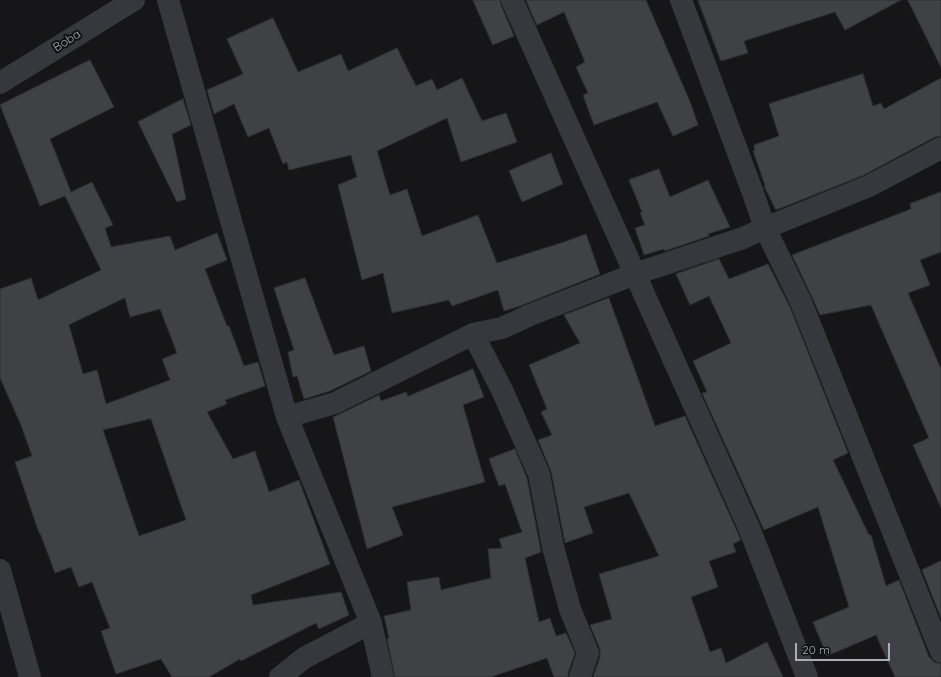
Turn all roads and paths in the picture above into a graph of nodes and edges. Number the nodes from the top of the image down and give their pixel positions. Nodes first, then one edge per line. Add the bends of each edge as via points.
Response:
1 (134, 0) edge
2 (168, 0) edge
3 (512, 0) edge
4 (681, 0) edge
5 (0, 83) edge
6 (941, 148) edge
7 (765, 228) junction
8 (635, 274) junction
9 (473, 334) junction
10 (287, 417) junction
11 (0, 570) edge
12 (370, 624) junction
13 (941, 652) edge
14 (30, 677) edge
15 (280, 677) edge
16 (383, 677) edge
17 (580, 677) edge
18 (807, 677) edge

1 - 5 street, Boba
2 - 10 street
3 - 8 street
4 - 7 street
6 - 7 street via 869,186
7 - 8 street via 743,238
7 - 13 street via 801,302
8 - 9 street via 502,328
8 - 18 street via 750,530
9 - 10 street via 335,404
9 - 17 street via 502,390 539,474 553,547 570,609 588,653
10 - 12 street
11 - 14 street
12 - 15 street via 304,658
12 - 16 street

